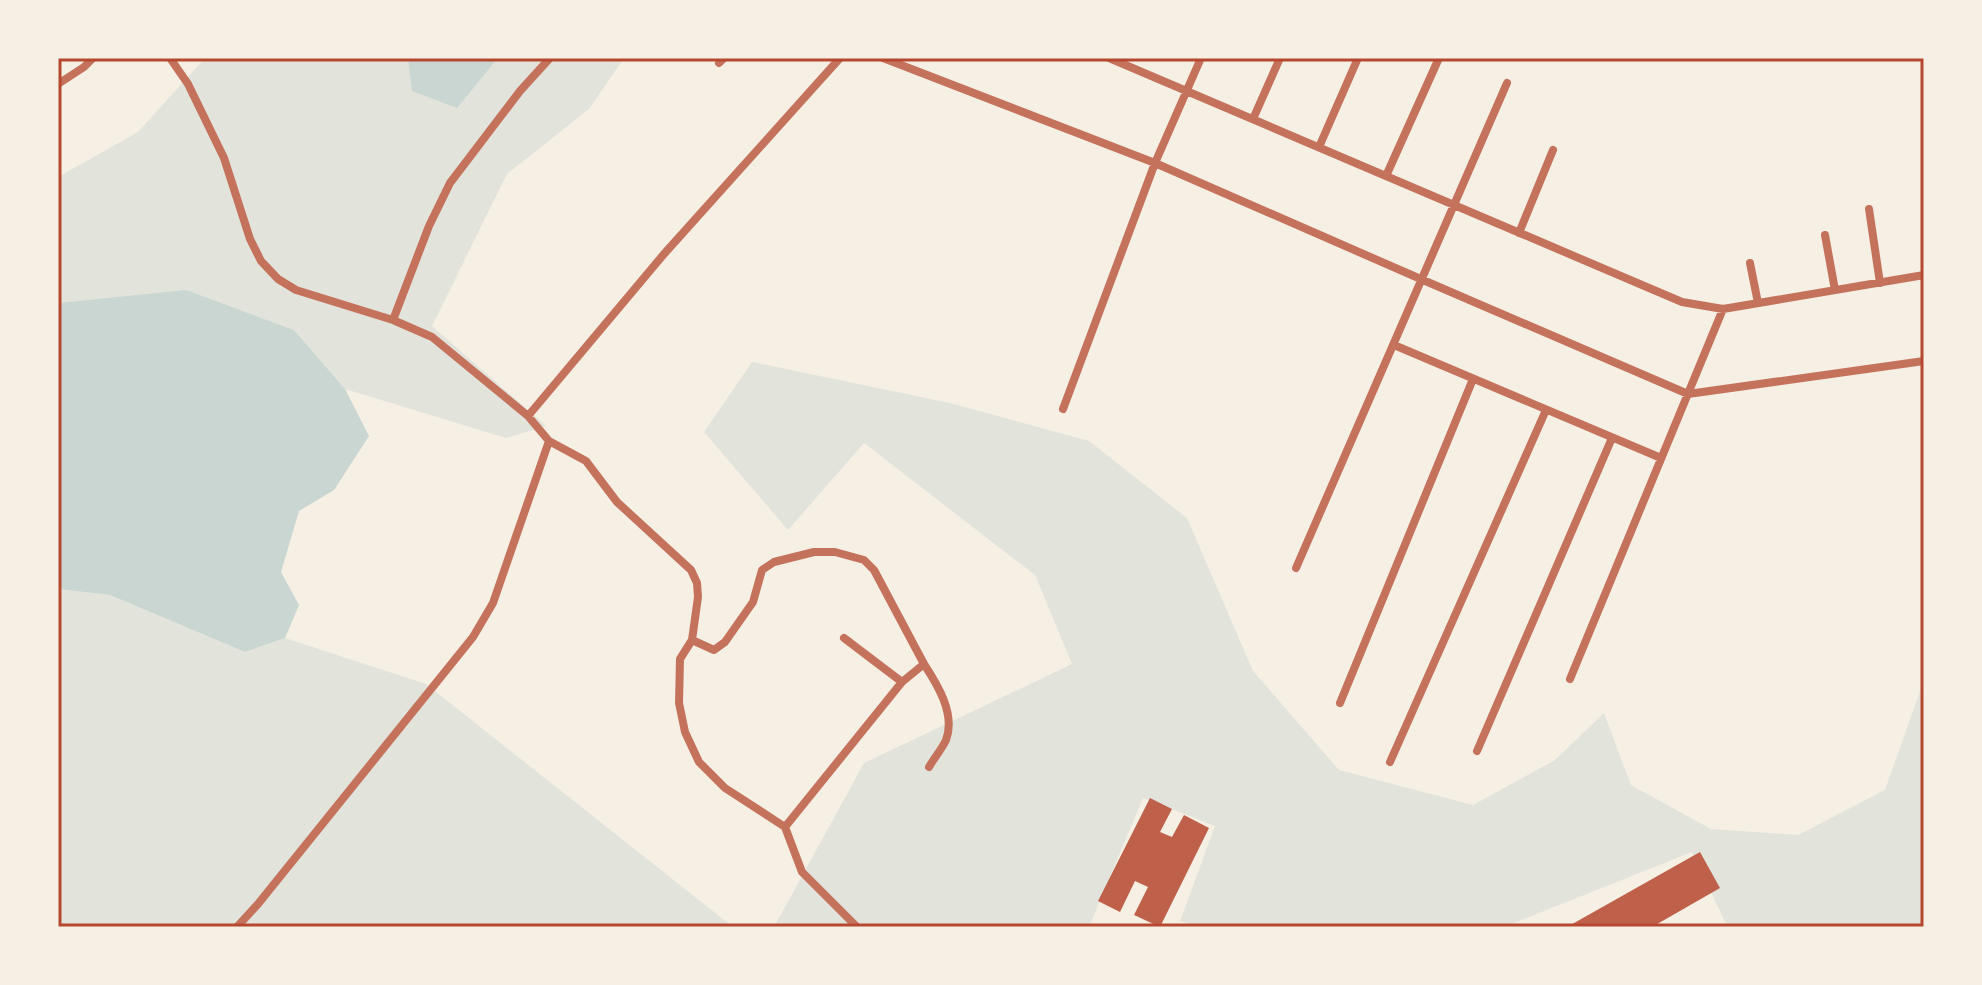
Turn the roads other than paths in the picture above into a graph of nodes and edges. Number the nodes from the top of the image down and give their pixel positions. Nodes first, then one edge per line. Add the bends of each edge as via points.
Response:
1 (93, 58) edge
2 (170, 58) edge
3 (550, 58) edge
4 (840, 58) edge
5 (883, 58) edge
6 (1109, 58) edge
7 (1201, 58) edge
8 (1280, 58) edge
9 (1358, 58) edge
10 (1439, 58) edge
11 (1122, 61) edge
12 (1507, 83) dead end
13 (58, 84) edge
14 (1188, 92) junction
15 (1253, 119) junction
16 (1319, 147) junction
17 (1553, 150) dead end
18 (1155, 163) junction
19 (1386, 176) junction
20 (1455, 206) junction
21 (1869, 209) dead end
22 (1519, 233) junction
23 (1825, 235) dead end
24 (1750, 263) dead end
25 (1924, 275) edge
26 (1423, 280) junction
27 (1880, 283) junction
28 (1835, 290) junction
29 (1758, 303) junction
30 (1723, 309) junction
31 (393, 320) junction
32 (1394, 345) junction
33 (1924, 361) edge
34 (1473, 379) junction
35 (1688, 394) junction
36 (1063, 409) dead end
37 (1546, 410) junction
38 (528, 416) junction
39 (1612, 438) junction
40 (549, 441) junction
41 (1661, 458) junction
42 (1296, 568) dead end
43 (844, 638) dead end
44 (692, 640) junction
45 (924, 664) junction
46 (1570, 679) dead end
47 (902, 682) junction
48 (1340, 703) dead end
49 (1477, 751) dead end
50 (1390, 762) dead end
51 (929, 767) dead end
52 (785, 827) junction
53 (237, 927) edge
54 (857, 927) edge

1 - 13 street
2 - 31 street via 224,158 261,261 296,290
3 - 31 street via 450,183
4 - 38 street
5 - 18 street
6 - 11 street
7 - 14 street
8 - 15 street
9 - 16 street
10 - 19 street
11 - 14 street
12 - 20 street
14 - 15 street
14 - 18 street
15 - 16 street
16 - 19 street
17 - 22 street
18 - 26 street
18 - 36 street
19 - 20 street
20 - 22 street
20 - 26 street
21 - 27 street
22 - 30 street via 1682,302
23 - 28 street
24 - 29 street
25 - 27 street
26 - 32 street
26 - 35 street
27 - 28 street
28 - 29 street
29 - 30 street
30 - 35 street
31 - 38 street via 432,337
32 - 34 street
32 - 42 street
33 - 35 street
34 - 37 street
34 - 48 street
35 - 41 street
37 - 39 street
37 - 50 street
38 - 40 street
39 - 41 street
39 - 49 street
40 - 44 street via 586,461 617,502 691,570 698,597
40 - 53 street via 493,603 473,637
41 - 46 street
43 - 47 street
44 - 45 street via 714,650 725,642 753,602 762,570 774,562 835,552 864,560 874,570
44 - 52 street via 680,659 679,703 699,762 725,788
45 - 47 street
45 - 51 street via 946,703 948,727
47 - 52 street
52 - 54 street via 802,872

